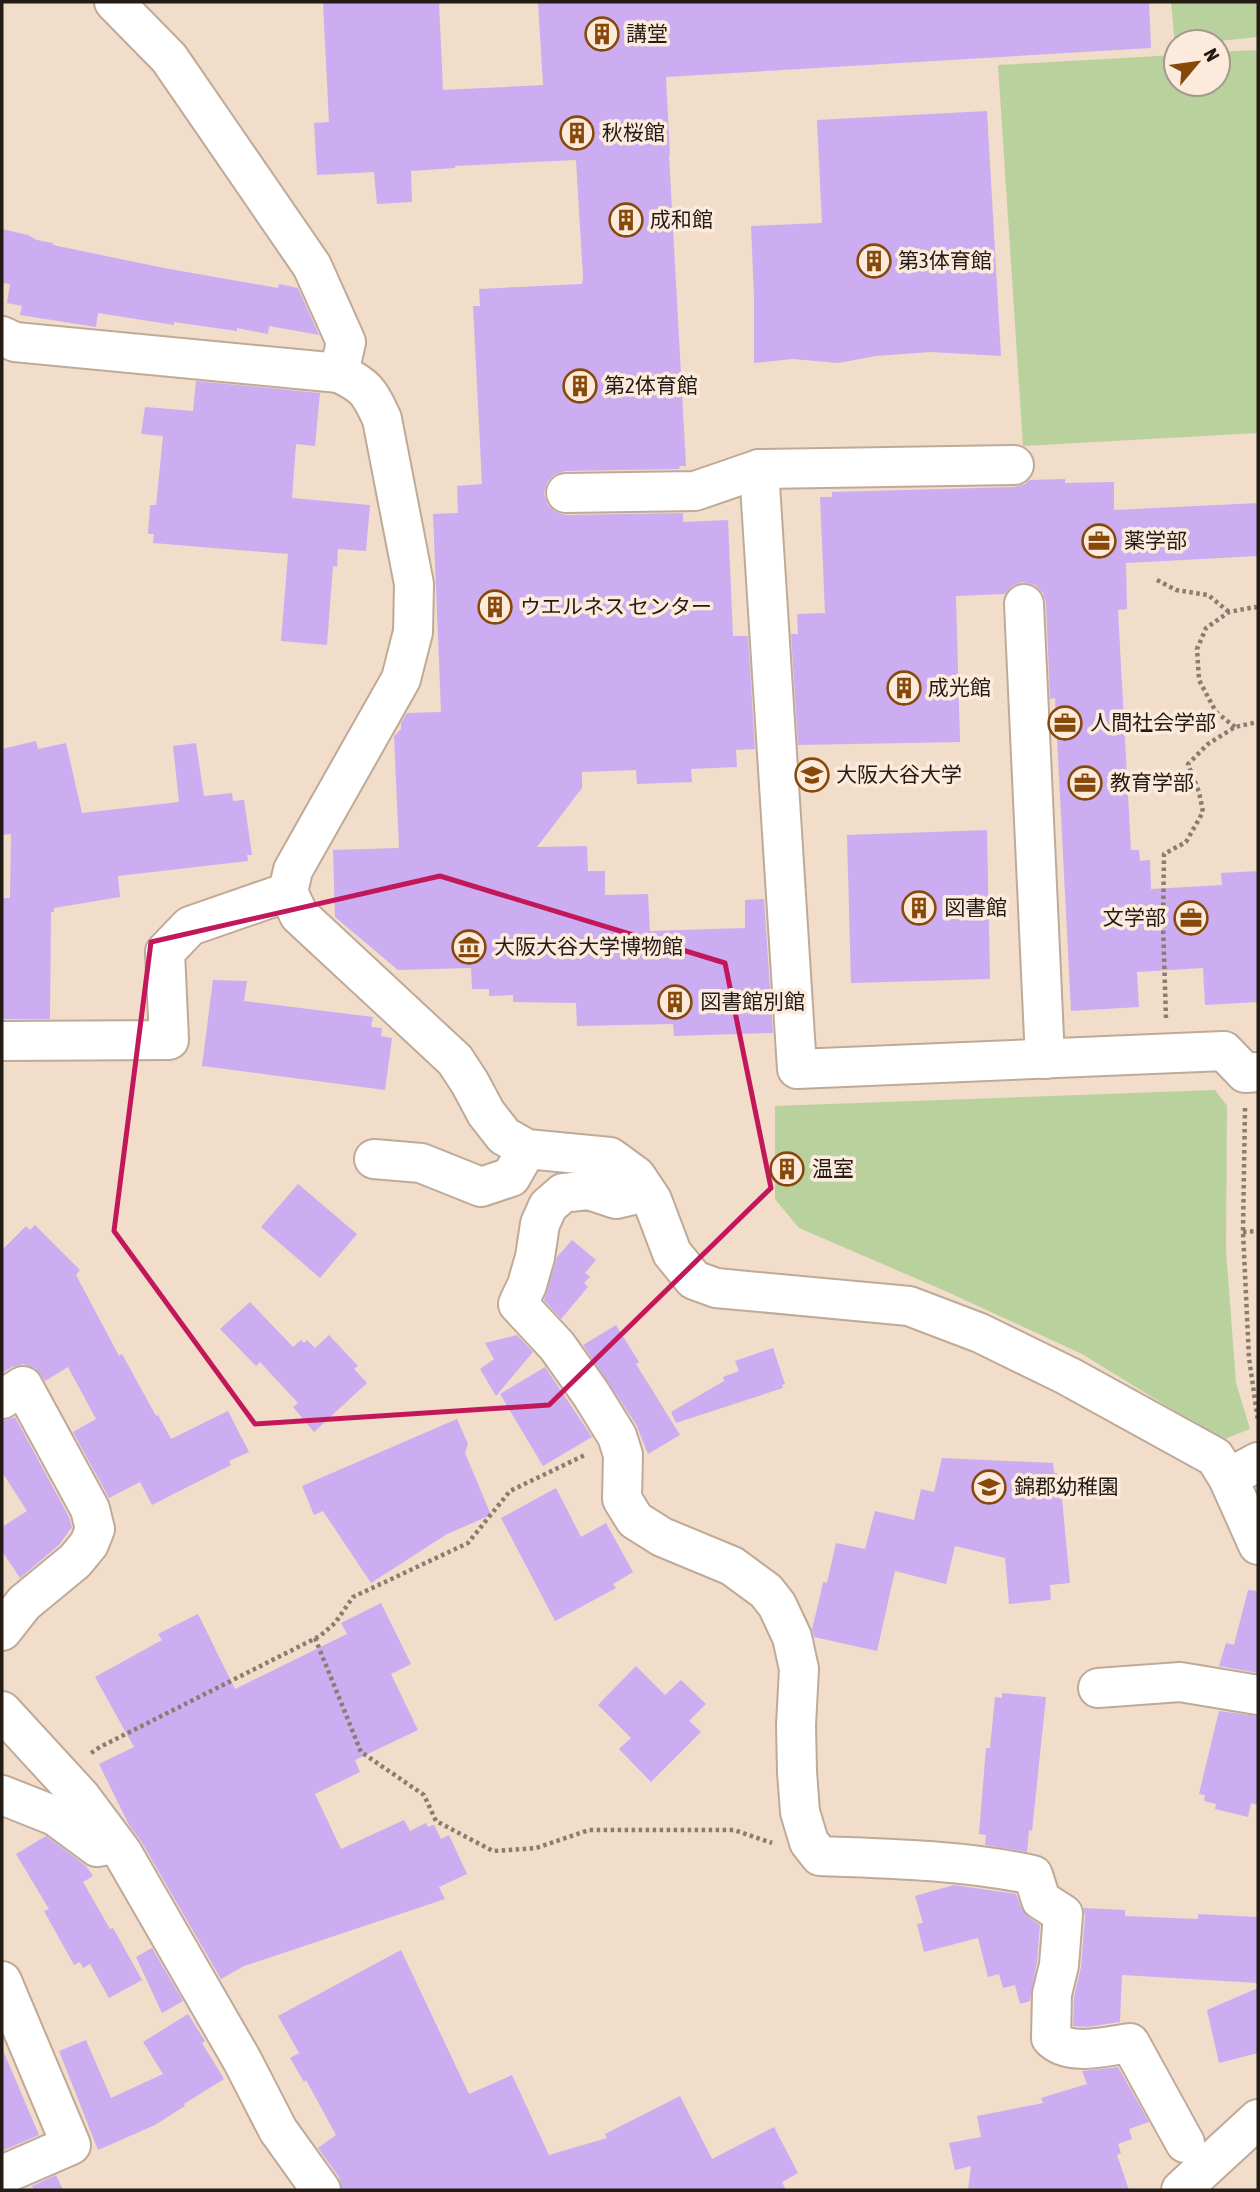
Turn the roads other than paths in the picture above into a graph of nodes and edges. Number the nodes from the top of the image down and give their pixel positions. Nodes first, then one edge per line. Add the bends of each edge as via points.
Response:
1 (114, 2) edge
2 (2, 337) edge
3 (339, 373) junction
4 (1014, 465) dead end
5 (759, 469) junction
6 (566, 493) dead end
7 (1024, 604) dead end
8 (288, 892) junction
9 (2, 1041) edge
10 (1045, 1059) junction
11 (1252, 1073) edge
12 (527, 1149) junction
13 (374, 1159) dead end
14 (646, 1192) junction
15 (2, 1399) edge
16 (1243, 1470) edge
17 (1258, 1545) edge
18 (2, 1631) edge
19 (1098, 1688) dead end
20 (1258, 1696) edge
21 (2, 1711) edge
22 (2, 1795) edge
23 (115, 1844) junction
24 (2, 1981) edge
25 (1258, 2119) edge
26 (1185, 2143) dead end
27 (2, 2175) edge
28 (321, 2190) edge
29 (1181, 2190) edge

1 - 3 street via 169,58 312,266 346,342
2 - 3 street via 15,342
3 - 8 street via 360,383 382,419 414,584 414,632 401,679 293,870
4 - 5 street
5 - 6 street via 695,491
5 - 10 street via 797,1069
7 - 10 street
8 - 9 street via 190,926 165,952 169,1040
8 - 12 street via 299,915 455,1060 504,1136
10 - 11 street via 1224,1051
12 - 13 street via 511,1177 481,1187 421,1163
12 - 14 street via 610,1157 636,1176
14 - 16 street via 672,1252 694,1280 716,1288 909,1306 980,1333 1068,1376
14 - 26 street via 616,1199 589,1190 563,1193 548,1206 518,1304 556,1346 618,1439 623,1455 622,1499 635,1520 662,1537 732,1566 777,1605 792,1637 799,1669 797,1772 800,1812 809,1842 820,1856 967,1864 1033,1875 1041,1900 1063,1914 1051,2038 1058,2045 1084,2049 1130,2043
15 - 18 street via 23,1386 90,1509 95,1529 75,1561 24,1603
16 - 17 street
19 - 20 street via 1180,1682
21 - 23 street via 80,1797
22 - 23 street via 55,1816 97,1847
23 - 28 street via 236,2049 278,2130
24 - 27 street via 71,2145
25 - 29 street

